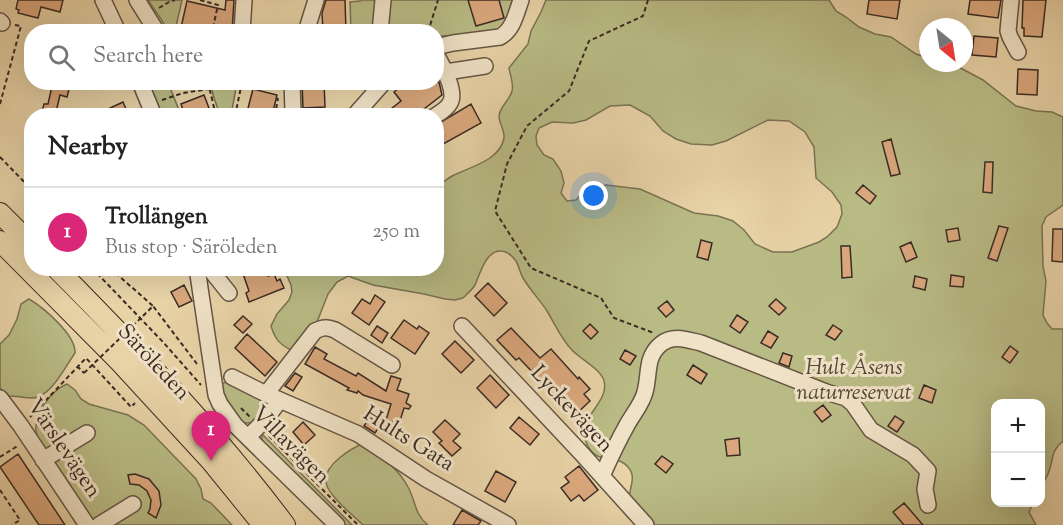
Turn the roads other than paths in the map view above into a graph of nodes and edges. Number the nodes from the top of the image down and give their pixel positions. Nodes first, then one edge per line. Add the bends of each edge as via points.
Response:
1 (103, 0) edge
2 (137, 0) edge
3 (244, 0) edge
4 (316, 0) edge
5 (383, 0) edge
6 (521, 0) edge
7 (1011, 0) edge
8 (114, 24) edge
9 (152, 24) edge
10 (242, 24) edge
11 (308, 24) edge
12 (381, 24) edge
13 (444, 45) edge
14 (1018, 52) dead end
15 (485, 66) dead end
16 (444, 68) edge
17 (446, 72) junction
18 (143, 90) edge
19 (292, 90) edge
20 (377, 90) edge
21 (151, 108) edge
22 (293, 108) edge
23 (361, 108) edge
24 (444, 109) edge
25 (0, 213) edge
26 (24, 236) edge
27 (0, 241) edge
28 (24, 265) edge
29 (34, 276) edge
30 (64, 276) edge
31 (197, 276) edge
32 (215, 276) edge
33 (229, 293) dead end
34 (462, 326) dead end
35 (392, 365) dead end
36 (232, 377) dead end
37 (273, 397) junction
38 (0, 398) edge
39 (87, 433) dead end
40 (248, 437) junction
41 (43, 460) junction
42 (602, 476) junction
43 (133, 504) dead end
44 (928, 505) dead end
45 (87, 525) edge
46 (99, 525) edge
47 (263, 525) edge
48 (285, 525) edge
49 (337, 525) edge
50 (508, 525) edge
51 (646, 525) edge

1 - 8 street
2 - 9 street
3 - 10 street
4 - 11 street
5 - 12 street
6 - 13 street via 512,25 500,37
7 - 14 street via 1008,31
15 - 17 street
16 - 17 street
17 - 24 street via 452,101
18 - 21 street
19 - 22 street
20 - 23 street
25 - 26 main road
27 - 28 main road, Säröleden
29 - 47 main road, Säröleden via 211,461
30 - 48 main road, Säröleden via 218,441
31 - 40 street, Villavägen via 216,395 235,425
32 - 33 street
34 - 42 street, Lyckevägen
35 - 37 street via 335,330 321,328 315,331
36 - 37 street, Hults Gata
37 - 40 street via 266,419
37 - 50 street, Hults Gata via 358,434 426,479
38 - 41 street, Värslevägen
39 - 41 street
40 - 49 street, Villavägen
41 - 45 street, Värslevägen
42 - 44 street via 642,400 652,353 662,343 680,339 701,343 846,398 871,430 913,455 928,471
42 - 51 street, Lyckevägen
43 - 46 street

